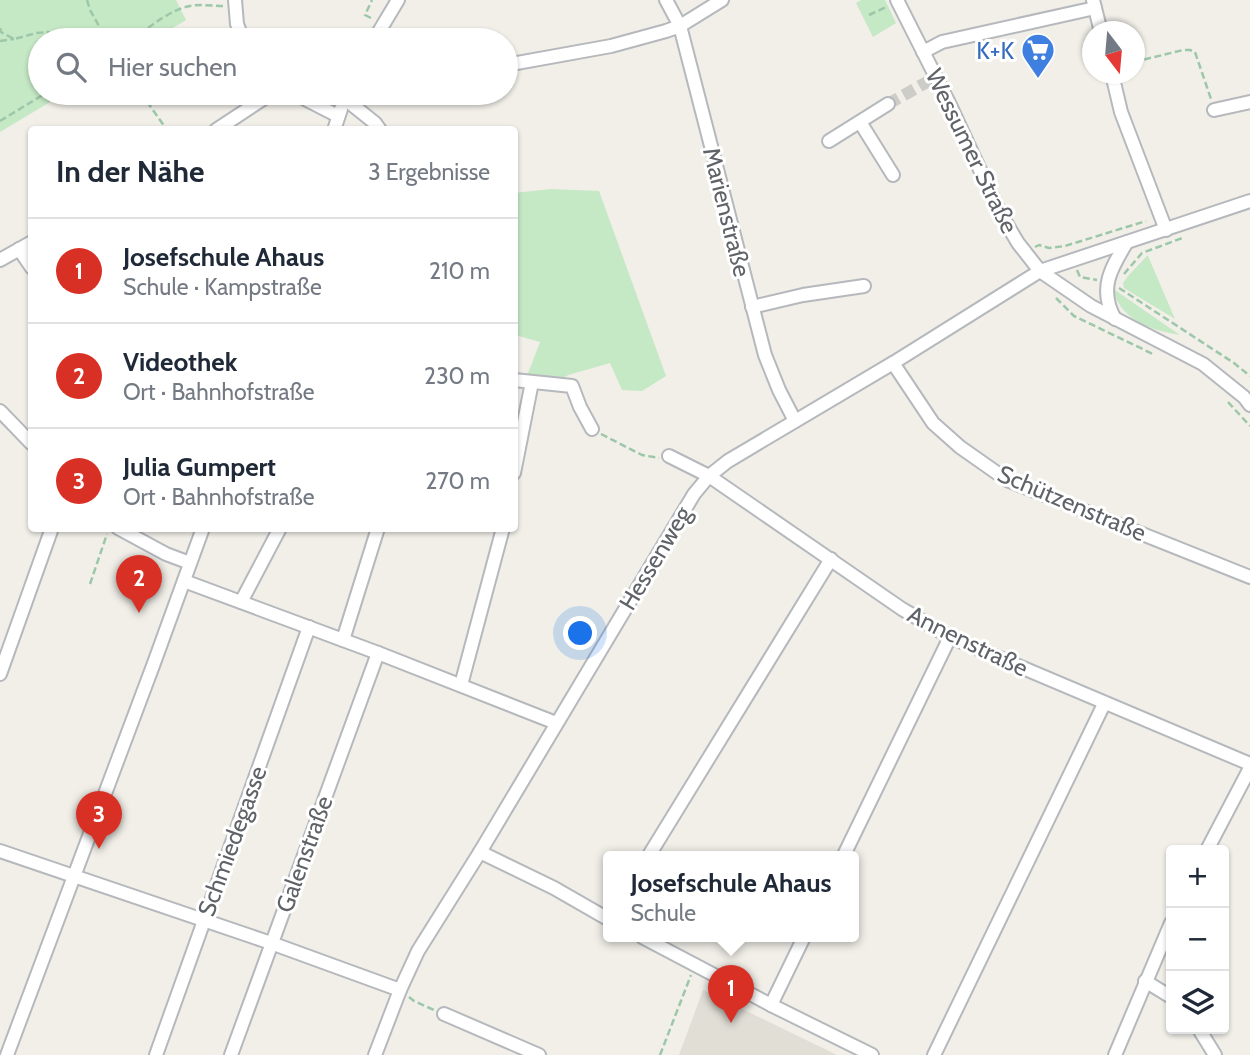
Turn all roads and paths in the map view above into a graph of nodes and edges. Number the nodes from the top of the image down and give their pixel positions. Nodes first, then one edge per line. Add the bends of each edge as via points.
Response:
1 (87, 0) edge
2 (372, 0) edge
3 (398, 0) edge
4 (666, 0) edge
5 (722, 0) edge
6 (897, 1) edge
7 (235, 3) edge
8 (1094, 4) edge
9 (365, 15) dead end
10 (869, 15) dead end
11 (1098, 21) edge
12 (680, 26) junction
13 (0, 27) edge
14 (100, 28) edge
15 (149, 28) edge
16 (238, 28) edge
17 (381, 28) edge
18 (28, 35) edge
19 (14, 39) junction
20 (0, 41) edge
21 (923, 52) junction
22 (1145, 60) edge
23 (518, 63) edge
24 (1114, 84) edge
25 (1250, 102) edge
26 (28, 104) edge
27 (888, 104) tunnel mouth
28 (149, 105) edge
29 (254, 105) edge
30 (316, 105) edge
31 (343, 105) edge
32 (356, 105) edge
33 (1214, 110) joint
34 (338, 116) junction
35 (0, 121) edge
36 (860, 122) junction
37 (164, 126) edge
38 (222, 126) edge
39 (335, 126) edge
40 (377, 126) edge
41 (829, 141) dead end
42 (893, 175) dead end
43 (1250, 201) edge
44 (1166, 230) junction
45 (1194, 234) dead end
46 (1128, 242) junction
47 (28, 244) edge
48 (19, 249) junction
49 (0, 260) edge
50 (28, 262) edge
51 (1040, 271) junction
52 (1124, 274) dead end
53 (1080, 277) dead end
54 (1108, 281) junction
55 (864, 286) dead end
56 (1052, 292) dead end
57 (752, 307) junction
58 (1115, 319) junction
59 (1160, 356) dead end
60 (892, 363) junction
61 (1250, 376) edge
62 (518, 381) edge
63 (532, 383) junction
64 (1223, 397) dead end
65 (1248, 398) edge
66 (0, 411) edge
67 (795, 421) junction
68 (1250, 426) edge
69 (592, 429) joint
70 (28, 439) edge
71 (518, 453) edge
72 (669, 456) joint
73 (709, 476) junction
74 (51, 532) edge
75 (108, 532) edge
76 (125, 532) edge
77 (201, 532) edge
78 (278, 532) edge
79 (377, 532) edge
80 (502, 532) edge
81 (831, 559) junction
82 (190, 563) junction
83 (1250, 577) edge
84 (184, 581) junction
85 (90, 584) dead end
86 (241, 602) junction
87 (309, 627) junction
88 (950, 637) junction
89 (343, 639) junction
90 (378, 653) junction
91 (0, 674) edge
92 (461, 685) junction
93 (1104, 704) junction
94 (556, 723) junction
95 (1250, 766) edge
96 (1210, 845) edge
97 (0, 851) edge
98 (652, 851) edge
99 (846, 851) edge
100 (480, 852) junction
101 (74, 876) junction
102 (603, 916) edge
103 (204, 920) junction
104 (1166, 934) edge
105 (651, 942) edge
106 (802, 942) edge
107 (271, 943) junction
108 (695, 965) junction
109 (1145, 981) junction
110 (400, 990) junction
111 (1166, 994) edge
112 (771, 1005) junction
113 (444, 1014) joint
114 (1202, 1034) edge
115 (7, 1055) edge
116 (156, 1055) edge
117 (231, 1055) edge
118 (375, 1055) edge
119 (539, 1055) edge
120 (660, 1055) edge
121 (872, 1055) edge
122 (934, 1055) edge
123 (1115, 1055) edge
124 (1215, 1055) edge

1 - 14 path
2 - 9 path
3 - 17 street
4 - 12 street, Marienstraße
5 - 12 street
6 - 10 path
6 - 21 street, Wessumer Straße
7 - 15 path via 191,5
7 - 16 street
8 - 11 street
8 - 21 street via 942,42
12 - 23 street via 611,46
12 - 57 street, Marienstraße
13 - 19 path
18 - 19 path
19 - 20 path
21 - 51 street, Wessumer Straße via 999,211
22 - 33 path via 1183,50 1195,52
24 - 44 street
25 - 33 street
26 - 35 path
27 - 36 street
28 - 37 path
29 - 38 street
30 - 34 street
31 - 34 street
32 - 40 street
34 - 39 street
36 - 41 street
36 - 42 street
43 - 44 street, Hessenweg
44 - 46 street, Hessenweg
45 - 52 path via 1142,253
46 - 51 street, Hessenweg
46 - 54 street
47 - 48 street
48 - 49 street
48 - 50 street
51 - 58 street, Wessumer Straße
51 - 60 street, Hessenweg
53 - 54 path
54 - 58 street via 1106,298
54 - 61 path
55 - 57 street
56 - 59 path via 1074,316
57 - 67 street, Marienstraße via 765,355
58 - 65 street, Wessumer Straße via 1203,364
60 - 67 street, Hessenweg
60 - 83 street, Schützenstraße via 933,423 1007,480
62 - 63 street
63 - 69 street via 572,386
63 - 71 street
64 - 68 path
66 - 70 street
67 - 73 street, Hessenweg
69 - 72 path via 642,455 655,459
72 - 73 street, Annenstraße
73 - 81 street, Annenstraße
73 - 94 street, Hessenweg
74 - 91 street
75 - 85 path
76 - 82 street
77 - 82 street
78 - 86 street
79 - 89 street
80 - 92 street
81 - 88 street, Annenstraße
81 - 98 street
82 - 84 street
84 - 86 street
84 - 101 street
86 - 87 street
87 - 89 street
87 - 103 street, Schmiedegasse
88 - 93 street, Annenstraße
88 - 99 street
89 - 90 street
90 - 92 street
90 - 107 street, Galenstraße
92 - 94 street
93 - 95 street, Annenstraße
93 - 122 street
94 - 100 street, Hessenweg
95 - 96 street
97 - 101 street
100 - 102 street
100 - 110 street, Hessenweg via 418,951
101 - 103 street
101 - 115 street
103 - 107 street
103 - 116 street, Schmiedegasse
104 - 109 street
105 - 108 street
106 - 112 street
107 - 110 street
107 - 117 street, Galenstraße
108 - 112 street
108 - 120 path
109 - 111 street
109 - 123 street
110 - 113 path
110 - 118 street, Hessenweg
112 - 121 street
113 - 119 street
114 - 124 street

